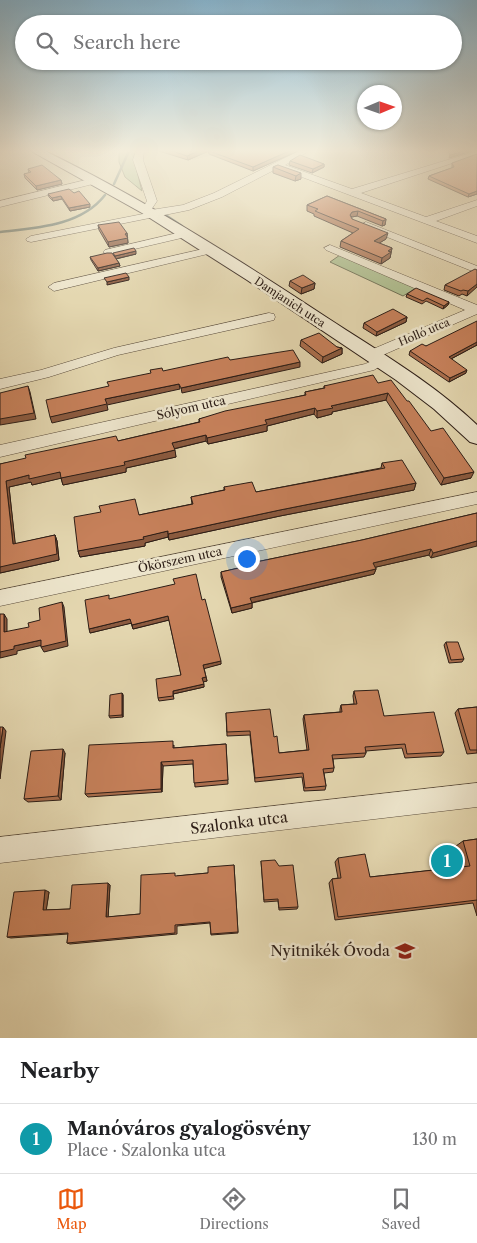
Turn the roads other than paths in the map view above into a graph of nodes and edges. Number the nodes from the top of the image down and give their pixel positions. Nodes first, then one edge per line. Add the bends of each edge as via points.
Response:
1 (19, 199) edge
2 (129, 199) edge
3 (151, 199) edge
4 (206, 199) edge
5 (374, 199) edge
6 (477, 203) edge
7 (0, 204) edge
8 (152, 212) junction
9 (428, 220) junction
10 (356, 221) edge
11 (186, 234) junction
12 (31, 239) dead end
13 (477, 240) edge
14 (330, 248) dead end
15 (212, 250) junction
16 (109, 252) edge
17 (477, 270) edge
18 (54, 287) dead end
19 (476, 309) edge
20 (269, 317) dead end
21 (376, 358) junction
22 (0, 384) edge
23 (477, 436) edge
24 (0, 451) edge
25 (477, 498) edge
26 (0, 598) edge
27 (477, 795) edge
28 (0, 850) edge

1 - 7 street
2 - 8 main road, Damjanich utca
3 - 8 street
4 - 8 street via 185,208
5 - 9 street
6 - 9 street
8 - 11 main road, Damjanich utca
8 - 12 street
9 - 13 street
10 - 17 street
11 - 15 main road, Damjanich utca
11 - 16 street
14 - 19 street
15 - 18 street
15 - 21 main road, Damjanich utca
19 - 21 street, Holló utca
20 - 22 street via 114,352
21 - 23 main road, Damjanich utca via 436,399
21 - 24 street, Sólyom utca via 369,367
25 - 26 street, Ökörszem utca
27 - 28 street, Szalonka utca

